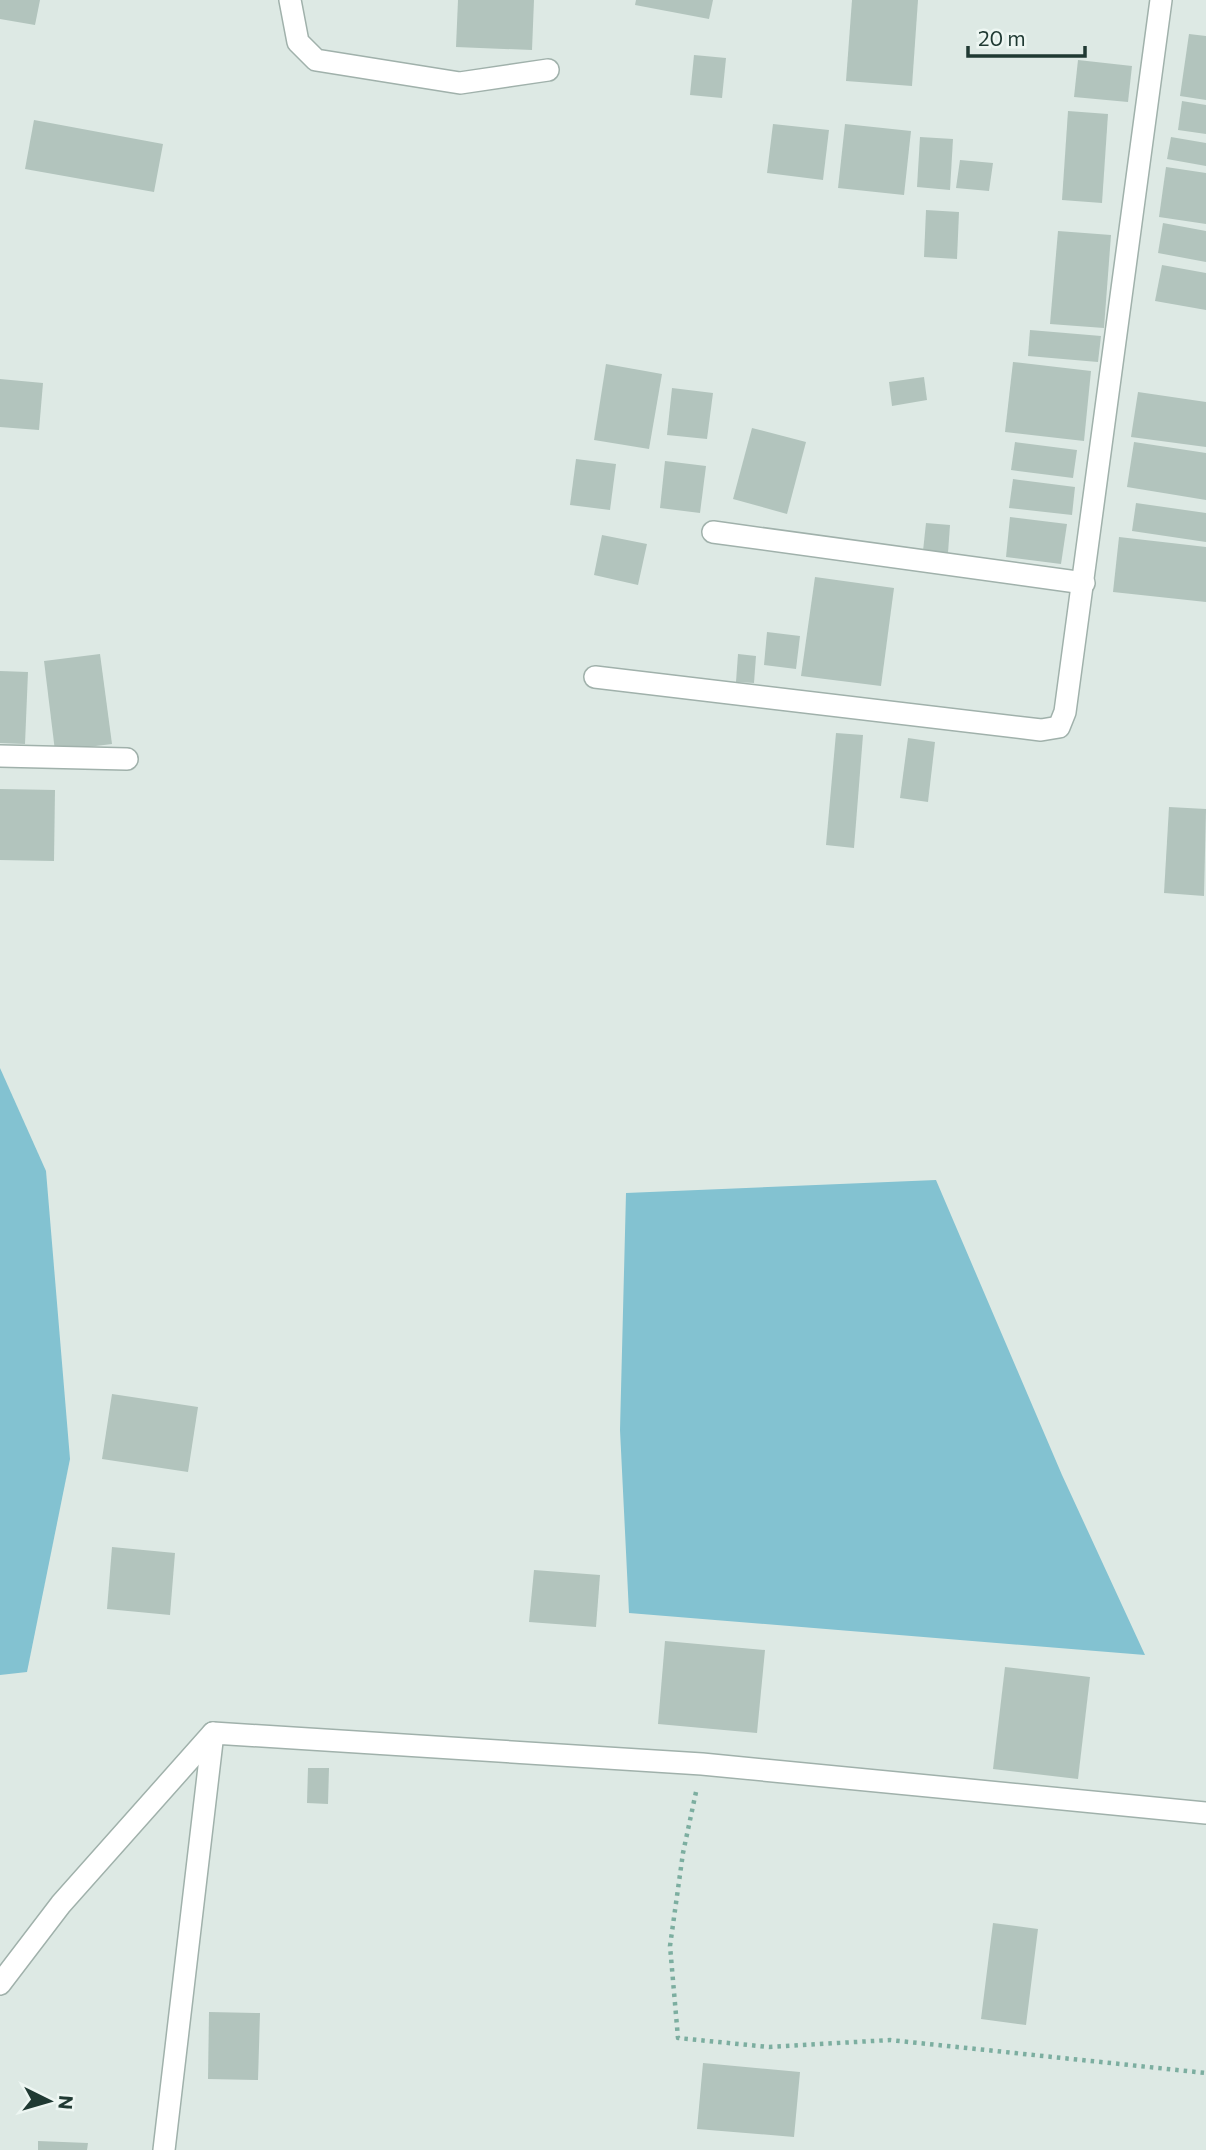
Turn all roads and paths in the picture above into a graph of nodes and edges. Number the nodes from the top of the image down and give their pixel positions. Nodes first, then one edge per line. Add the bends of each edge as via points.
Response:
1 (290, 0) edge
2 (1161, 0) edge
3 (548, 70) dead end
4 (713, 532) dead end
5 (1084, 583) junction
6 (595, 677) dead end
7 (0, 756) edge
8 (127, 760) dead end
9 (213, 1733) junction
10 (702, 1763) junction
11 (1206, 1813) edge
12 (0, 1984) edge
13 (1206, 2073) edge
14 (164, 2150) edge

1 - 3 street via 298,42 316,60 460,83
2 - 5 street
4 - 5 street
5 - 6 street via 1059,727 1041,730
7 - 8 street
9 - 10 street
9 - 12 street via 61,1904
9 - 14 street
10 - 11 street
10 - 13 path via 670,1947 678,2038 769,2047 890,2040

